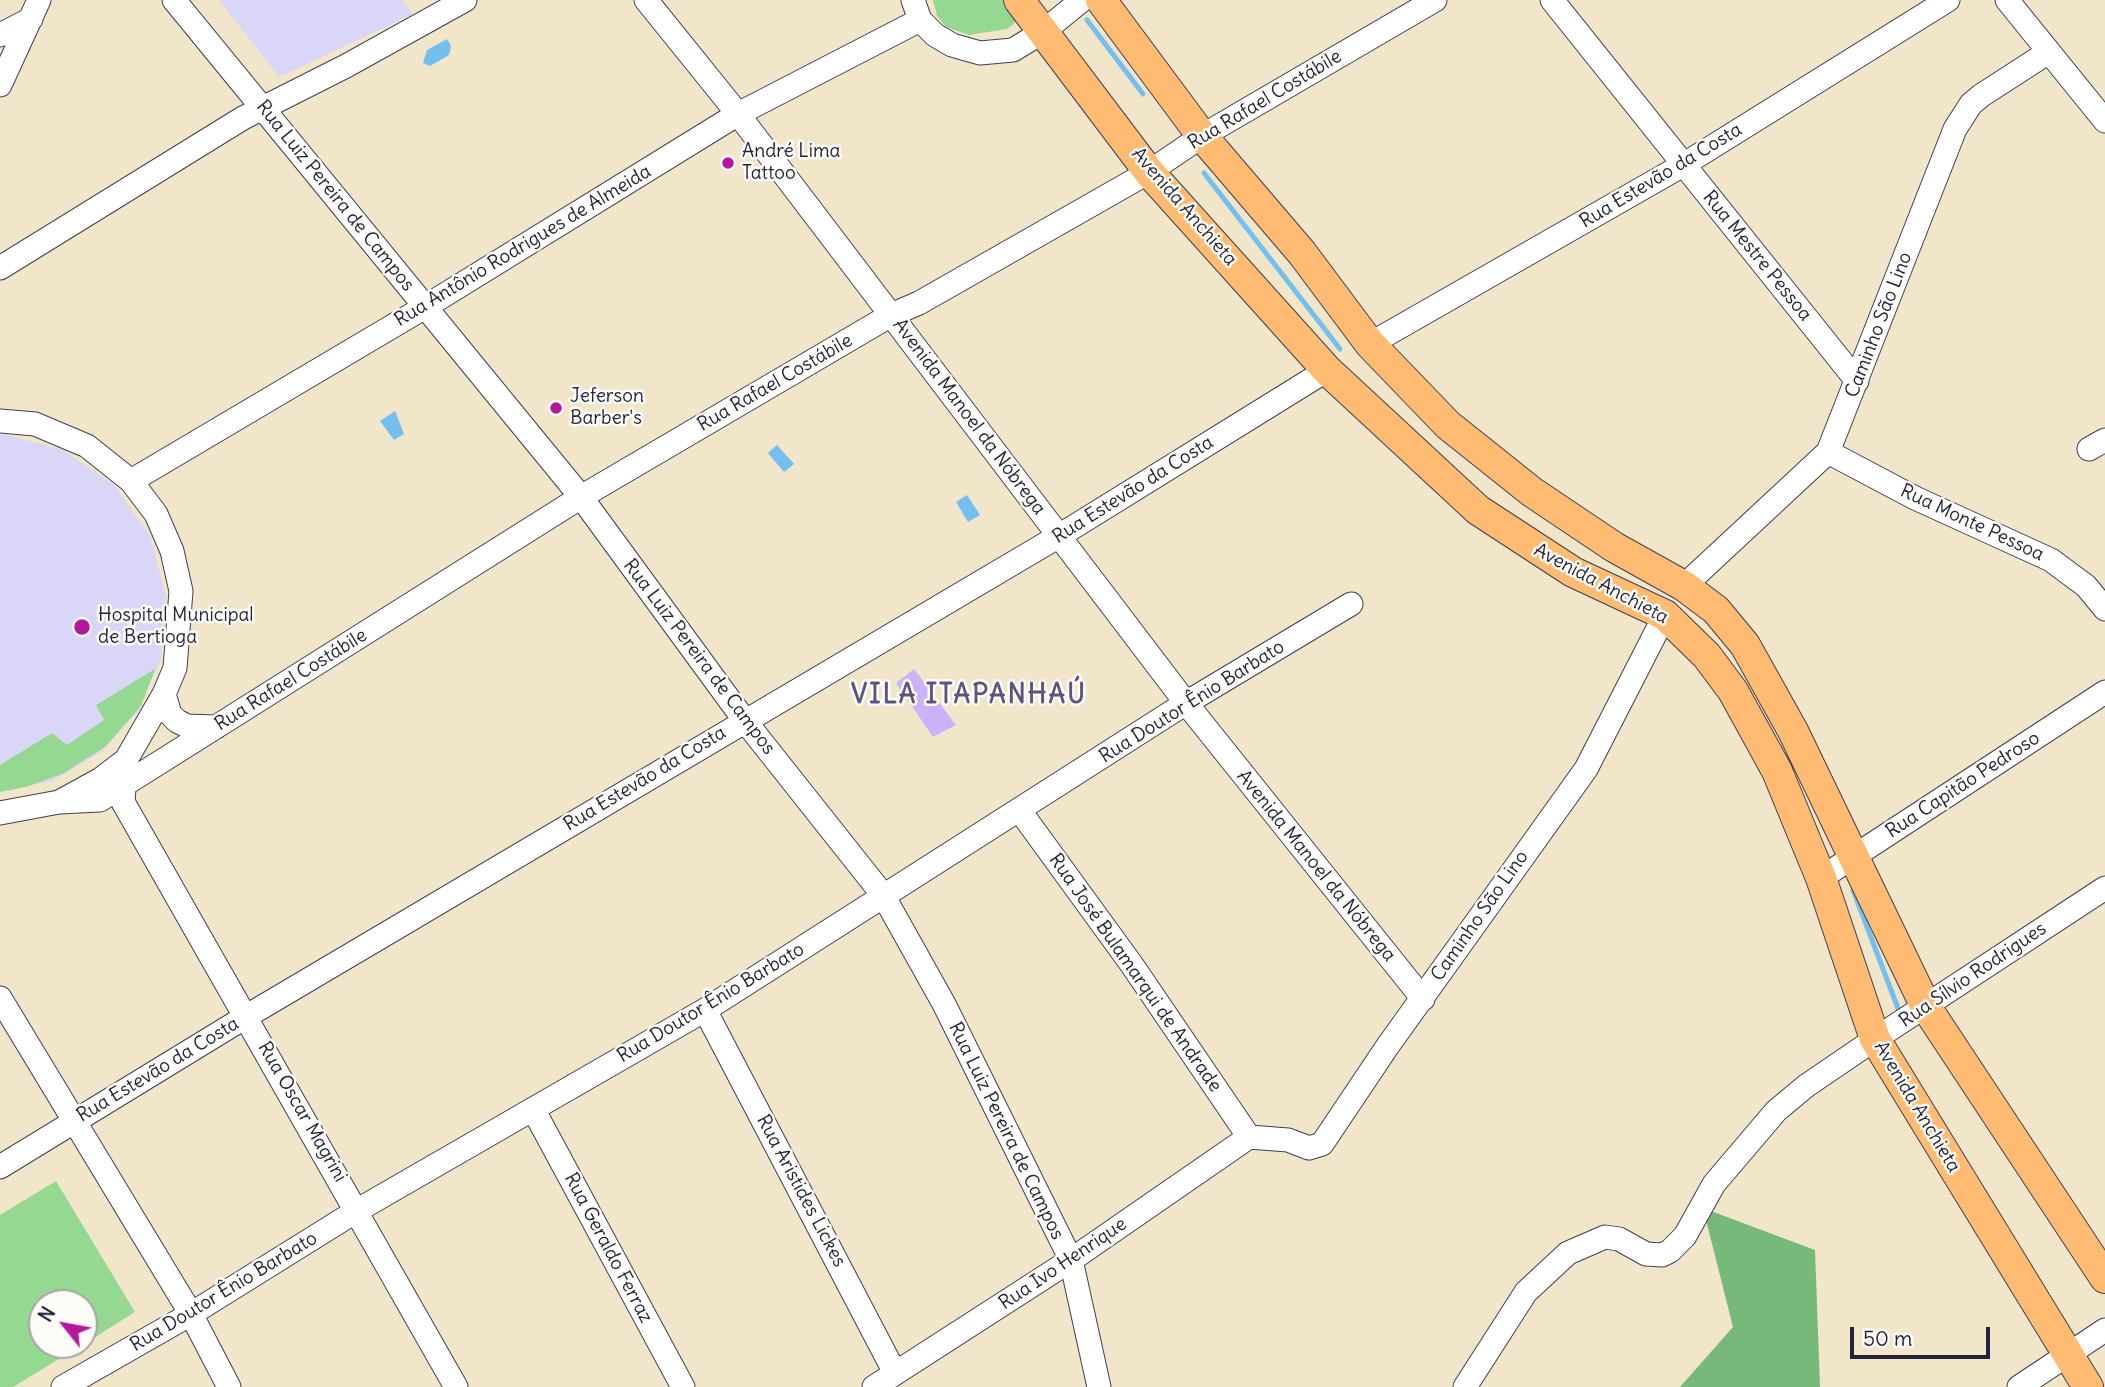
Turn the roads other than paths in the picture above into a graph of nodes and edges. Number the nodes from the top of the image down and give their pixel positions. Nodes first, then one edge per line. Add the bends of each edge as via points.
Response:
1 (174, 0) edge
2 (465, 0) edge
3 (646, 0) edge
4 (1019, 0) edge
5 (1082, 0) edge
6 (1101, 0) edge
7 (1435, 0) edge
8 (1552, 0) edge
9 (1948, 0) edge
10 (2007, 0) edge
11 (35, 9) edge
12 (916, 10) edge
13 (1044, 31) junction
14 (0, 35) edge
15 (2048, 52) junction
16 (0, 85) edge
17 (265, 107) junction
18 (738, 114) junction
19 (2105, 121) edge
20 (1202, 136) junction
21 (1683, 165) junction
22 (1149, 172) junction
23 (0, 268) edge
24 (425, 307) junction
25 (891, 315) junction
26 (1370, 344) junction
27 (1327, 370) junction
28 (1857, 381) junction
29 (0, 421) edge
30 (1828, 452) junction
31 (131, 481) junction
32 (581, 497) junction
33 (1059, 536) junction
34 (1684, 586) junction
35 (1351, 604) dead end
36 (2105, 609) edge
37 (1665, 615) junction
38 (2105, 692) edge
39 (164, 694) junction
40 (1186, 703) junction
41 (745, 720) junction
42 (216, 727) junction
43 (125, 760) junction
44 (125, 784) junction
45 (59, 802) junction
46 (1020, 811) junction
47 (0, 813) edge
48 (1854, 856) junction
49 (1821, 878) junction
50 (2105, 888) edge
51 (883, 895) junction
52 (0, 998) edge
53 (1423, 999) junction
54 (1926, 1007) junction
55 (705, 1010) junction
56 (247, 1016) junction
57 (1875, 1039) junction
58 (533, 1109) junction
59 (74, 1120) junction
60 (1249, 1137) junction
61 (0, 1167) edge
62 (358, 1210) junction
63 (1071, 1260) junction
64 (2105, 1278) edge
65 (191, 1314) junction
66 (2105, 1330) edge
67 (2068, 1356) junction
68 (895, 1373) junction
69 (62, 1387) edge
70 (229, 1387) edge
71 (456, 1387) edge
72 (682, 1387) edge
73 (874, 1387) edge
74 (1099, 1387) edge
75 (1465, 1387) edge
76 (2019, 1387) edge
77 (2088, 1387) edge

1 - 17 street, Rua Luiz Pereira de Campos
2 - 17 street
3 - 18 street, Avenida Manoel da Nóbrega
4 - 13 main road, Avenida Anchieta
5 - 13 street
6 - 20 main road, Avenida Anchieta
7 - 20 street, Rua Rafael Costábile
8 - 21 street, Rua Mestre Pessoa
9 - 21 street, Rua Estevão da Costa
10 - 15 street
11 - 14 street
11 - 16 street
12 - 13 street via 952,45 981,53 1013,50
12 - 18 street, Rua Antônio Rodrigues de Almeida
13 - 22 main road, Avenida Anchieta
15 - 19 street
15 - 28 street, Caminho São Lino via 1982,95 1964,113
17 - 23 street
17 - 24 street, Rua Luiz Pereira de Campos via 286,140
18 - 24 street, Rua Antônio Rodrigues de Almeida
18 - 25 street, Avenida Manoel da Nóbrega
20 - 22 street, Rua Rafael Costábile
20 - 26 main road, Avenida Anchieta via 1302,253
21 - 26 street, Rua Estevão da Costa
21 - 28 street, Rua Mestre Pessoa
22 - 25 street, Rua Rafael Costábile
22 - 27 main road, Avenida Anchieta
24 - 31 street, Rua Antônio Rodrigues de Almeida
24 - 32 street, Rua Luiz Pereira de Campos
25 - 32 street, Rua Rafael Costábile
25 - 33 street, Avenida Manoel da Nóbrega
26 - 34 main road, Avenida Anchieta via 1448,425 1532,492 1614,547
27 - 33 street, Rua Estevão da Costa
27 - 37 main road, Avenida Anchieta via 1478,510 1573,572
28 - 30 street, Caminho São Lino
29 - 31 street via 35,424 87,446
30 - 34 street, Caminho São Lino
30 - 36 street, Rua Monte Pessoa via 2051,560 2086,586
31 - 39 street via 161,526 181,591 176,659
32 - 41 street, Rua Luiz Pereira de Campos
32 - 42 street, Rua Rafael Costábile
33 - 40 street, Avenida Manoel da Nóbrega
33 - 41 street, Rua Estevão da Costa
34 - 48 main road, Avenida Anchieta via 1716,610 1745,645
35 - 40 street, Rua Doutor Ênio Barbato
37 - 49 main road, Avenida Anchieta via 1707,656 1733,691 1777,771
37 - 53 street, Caminho São Lino via 1586,769
38 - 48 street, Rua Capitão Pedroso
39 - 42 street via 177,721
39 - 43 street
40 - 46 street, Rua Doutor Ênio Barbato
40 - 53 street, Avenida Manoel da Nóbrega
41 - 51 street, Rua Luiz Pereira de Campos
41 - 56 street, Rua Estevão da Costa
42 - 44 street, Rua Rafael Costábile
43 - 44 street, Rua Oscar Magrini
43 - 45 street
44 - 45 street, Rua Rafael Costábile via 100,800
44 - 56 street, Rua Oscar Magrini via 123,802
45 - 47 street
46 - 51 street, Rua Doutor Ênio Barbato
46 - 60 street, Rua José Bulamarqui de Andrade
48 - 49 street, Rua Capitão Pedroso
48 - 54 main road, Avenida Anchieta
49 - 57 main road, Avenida Anchieta
50 - 54 street, Rua Sílvio Rodrigues
51 - 55 street, Rua Doutor Ênio Barbato
51 - 63 street, Rua Luiz Pereira de Campos via 944,1004
52 - 59 street
53 - 60 street, Caminho São Lino via 1322,1144 1309,1148 1288,1140
54 - 57 street, Rua Sílvio Rodrigues
54 - 64 main road, Avenida Anchieta
55 - 58 street, Rua Doutor Ênio Barbato
55 - 68 street, Rua Aristides Lickes
56 - 59 street, Rua Estevão da Costa
56 - 62 street, Rua Oscar Magrini
57 - 67 main road, Avenida Anchieta
57 - 75 street, Rua Sílvio Rodrigues via 1776,1111 1714,1184 1677,1245 1662,1255 1646,1254 1619,1239 1605,1237 1574,1248 1526,1292
58 - 62 street, Rua Doutor Ênio Barbato
58 - 72 street, Rua Geraldo Ferraz
59 - 61 street, Rua Estevão da Costa
59 - 65 street
60 - 63 street, Rua Ivo Henrique
62 - 65 street, Rua Doutor Ênio Barbato
62 - 71 street, Rua Oscar Magrini
63 - 68 street, Rua Ivo Henrique
63 - 74 street, Rua Luiz Pereira de Campos
65 - 69 street, Rua Doutor Ênio Barbato
65 - 70 street
66 - 67 street
67 - 76 street
67 - 77 main road, Avenida Anchieta
68 - 73 street, Rua Ivo Henrique

